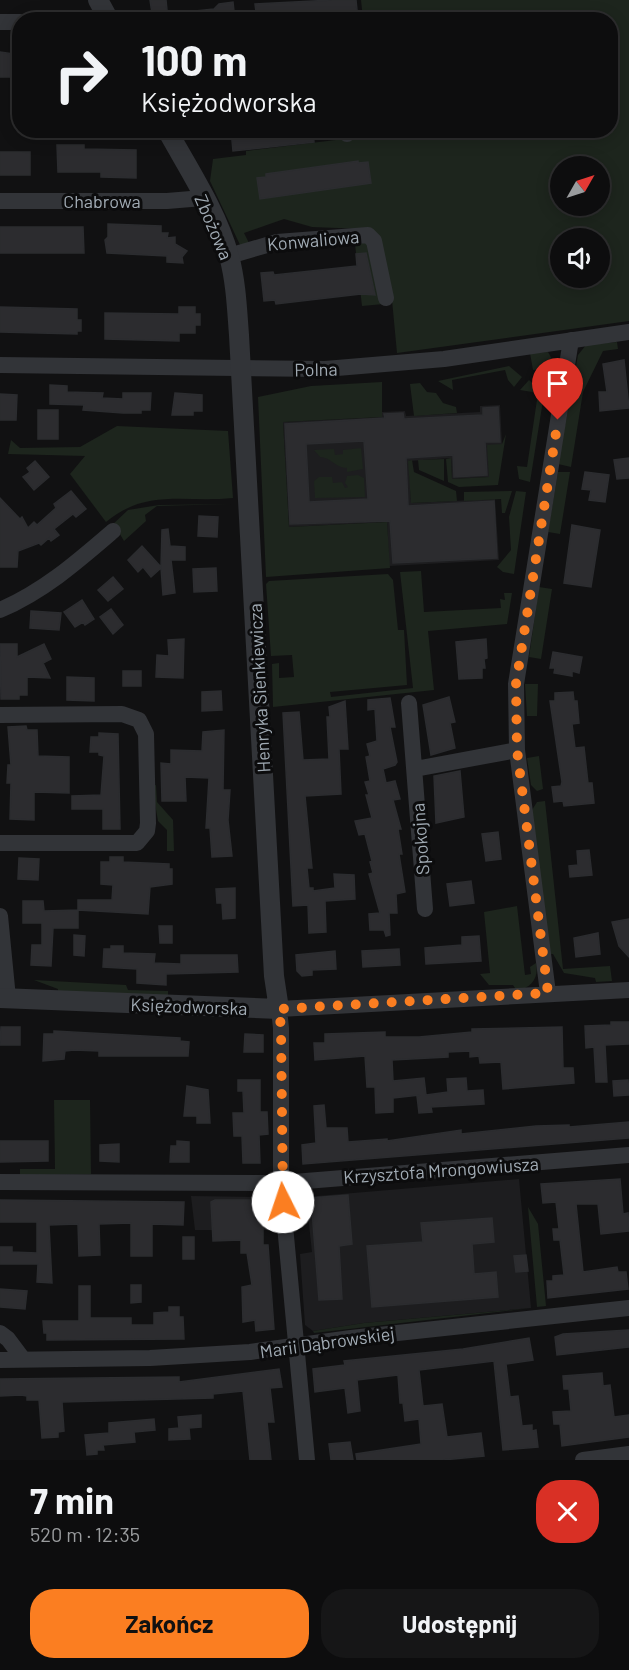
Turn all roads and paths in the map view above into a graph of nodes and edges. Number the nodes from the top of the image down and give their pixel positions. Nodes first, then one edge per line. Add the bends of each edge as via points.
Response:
1 (171, 138) edge
2 (203, 198) junction
3 (0, 201) edge
4 (229, 256) junction
5 (386, 298) dead end
6 (629, 332) edge
7 (571, 340) junction
8 (0, 365) edge
9 (240, 367) junction
10 (113, 531) dead end
11 (0, 610) edge
12 (409, 703) dead end
13 (0, 715) edge
14 (517, 750) junction
15 (415, 769) junction
16 (0, 843) edge
17 (425, 909) dead end
18 (0, 916) edge
19 (629, 990) edge
20 (548, 993) junction
21 (4, 998) edge
22 (279, 1009) junction
23 (629, 1155) edge
24 (0, 1182) edge
25 (281, 1183) junction
26 (629, 1308) edge
27 (0, 1333) edge
28 (297, 1346) junction
29 (23, 1359) junction
30 (0, 1360) edge
31 (629, 1454) edge
32 (307, 1460) edge
33 (582, 1460) edge

1 - 2 street, Zbożowa
2 - 3 street, Chabrowa
2 - 4 street, Zbożowa
4 - 5 street, Konwaliowa via 277,242 368,235 374,241
4 - 9 street, Zbożowa
6 - 7 street, Polna
7 - 9 street, Polna via 388,365 325,369
7 - 14 street via 516,684
8 - 9 street, Polna
9 - 22 street, Henryka Sienkiewicza
10 - 11 street via 64,574
12 - 15 street, Spokojna
13 - 16 street via 122,714 139,720 146,734 148,822 147,831 137,843
14 - 15 street
14 - 20 street
15 - 17 street, Spokojna
18 - 21 street
19 - 20 street, Księżodworska
20 - 22 street, Księżodworska
21 - 22 street, Księżodworska
22 - 25 street
23 - 25 street, Krzysztofa Mrongowiusza
24 - 25 street, Krzysztofa Mrongowiusza
25 - 28 street
26 - 28 street, Marii Dąbrowskiej
27 - 29 street
28 - 29 street, Marii Dąbrowskiej via 250,1353 150,1358
28 - 32 street
29 - 30 street, Marii Dąbrowskiej
31 - 33 street

